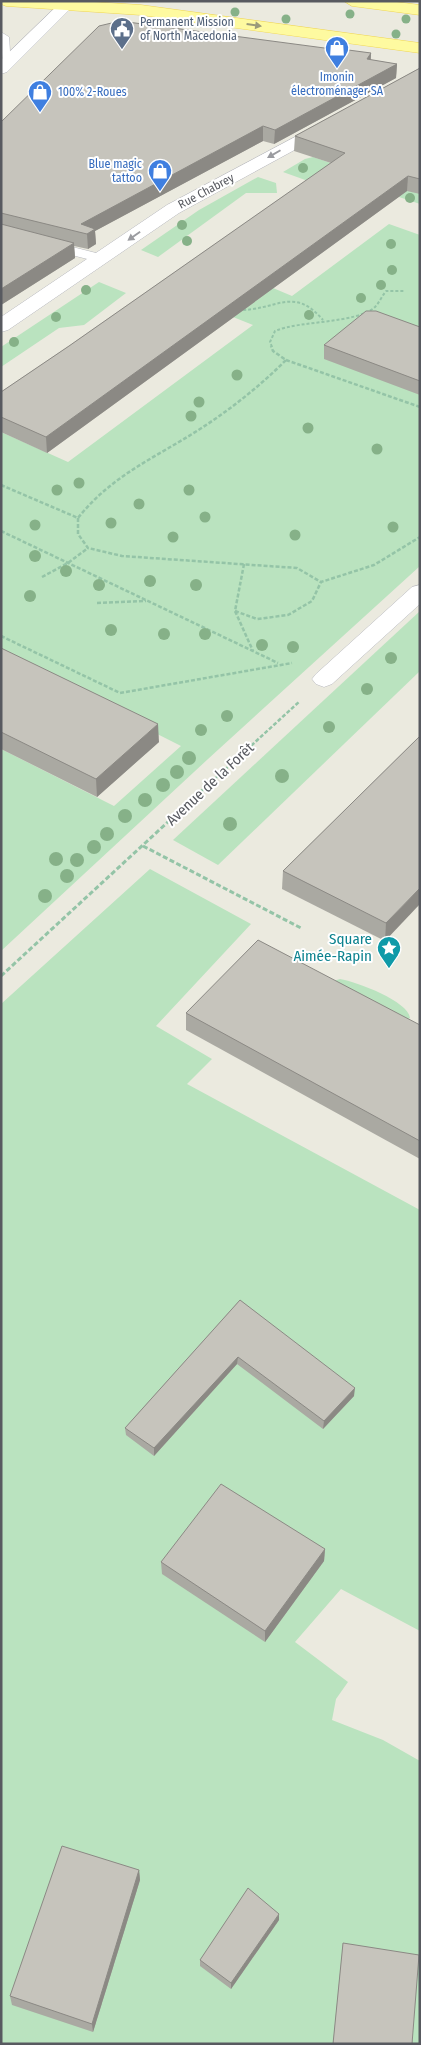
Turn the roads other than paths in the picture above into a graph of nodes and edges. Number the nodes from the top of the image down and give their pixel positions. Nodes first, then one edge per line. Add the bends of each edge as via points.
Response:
1 (6, 1) edge
2 (352, 1) edge
3 (70, 3) edge
4 (420, 10) edge
5 (1, 37) edge
6 (420, 48) edge
7 (2, 68) edge
8 (344, 116) edge
9 (1, 233) edge
10 (103, 258) junction
11 (1, 326) edge
12 (420, 592) edge
13 (331, 672) road end

1 - 3 main road
2 - 4 main road
3 -> 6 main road
3 - 7 street
5 - 7 street
8 -> 10 street, Rue Chabrey via 173,209
9 - 10 lane
10 - 11 street, Rue Chabrey
12 - 13 street

